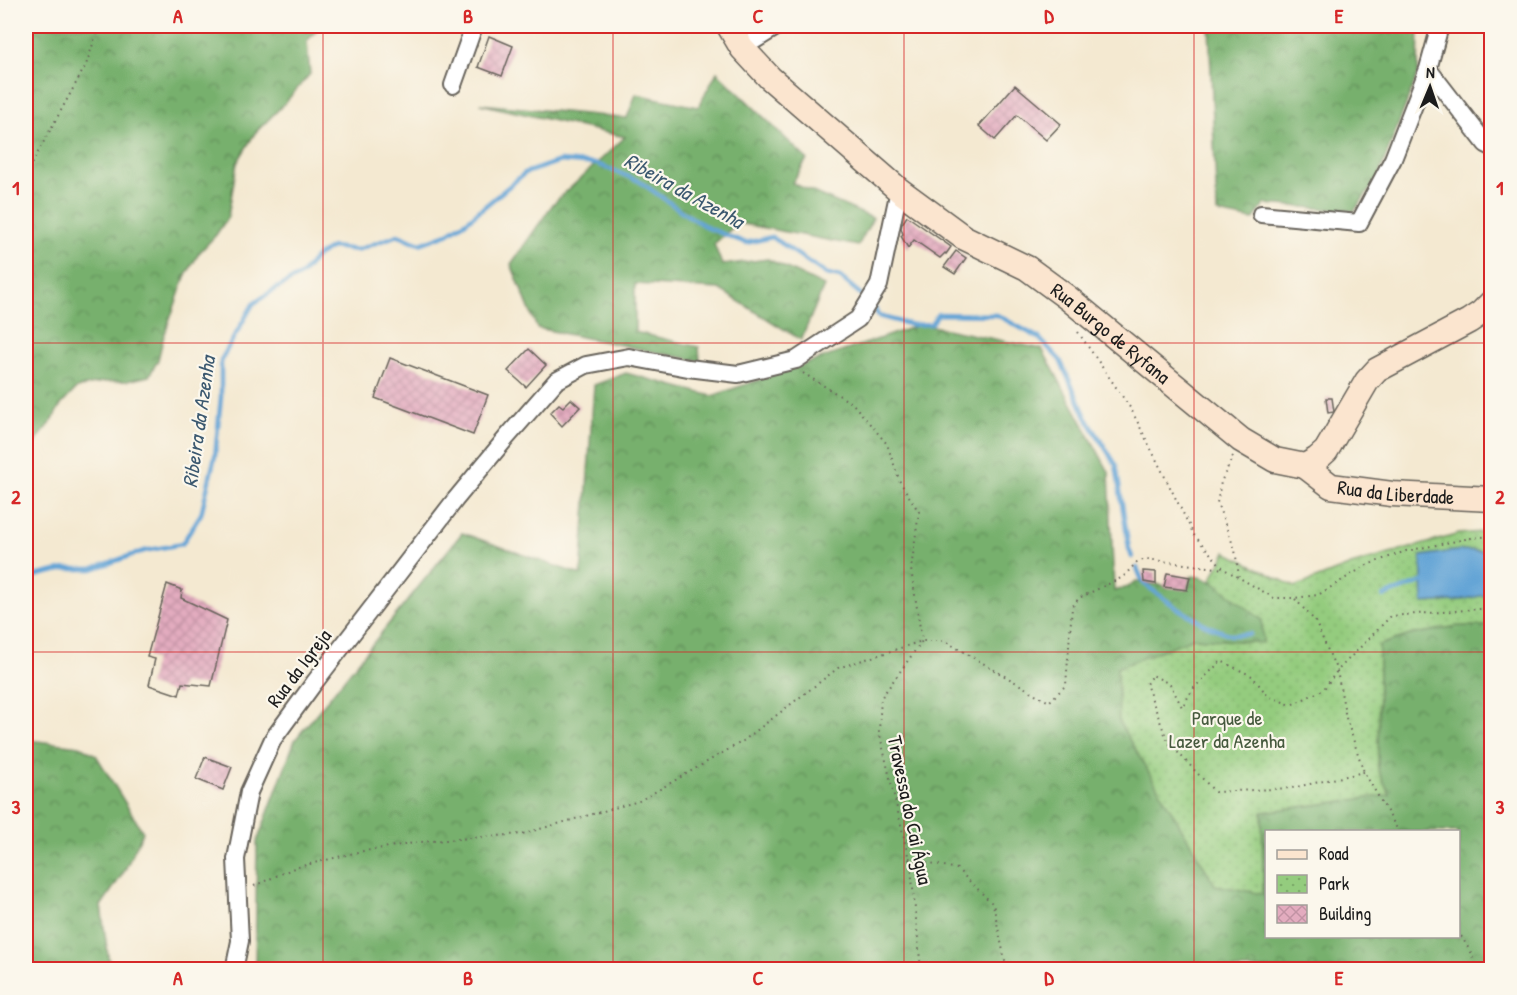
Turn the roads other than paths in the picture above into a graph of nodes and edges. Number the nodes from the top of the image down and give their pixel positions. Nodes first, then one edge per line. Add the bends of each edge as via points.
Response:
1 (474, 26) edge
2 (729, 26) edge
3 (778, 26) edge
4 (1440, 26) edge
5 (742, 48) junction
6 (1428, 69) junction
7 (453, 85) dead end
8 (1491, 147) edge
9 (900, 190) junction
10 (1261, 214) dead end
11 (1491, 302) edge
12 (1305, 466) junction
13 (1491, 499) edge
14 (234, 969) edge

1 - 7 street
2 - 5 main road, Rua Burgo de Ryfana
3 - 5 street
4 - 6 street
5 - 9 main road, Rua Burgo de Ryfana via 770,78
6 - 8 street
6 - 10 street via 1393,159 1359,223
9 - 12 main road, Rua Burgo de Ryfana via 963,237 1027,268 1060,292 1241,440 1275,460
9 - 14 street, Rua da Igreja via 879,285 858,319 797,359 738,374 629,357 586,365 556,381 507,437 273,739 249,792 236,859 240,941
11 - 12 main road via 1469,321 1377,370 1326,451
12 - 13 main road, Rua da Liberdade via 1331,486 1392,494

